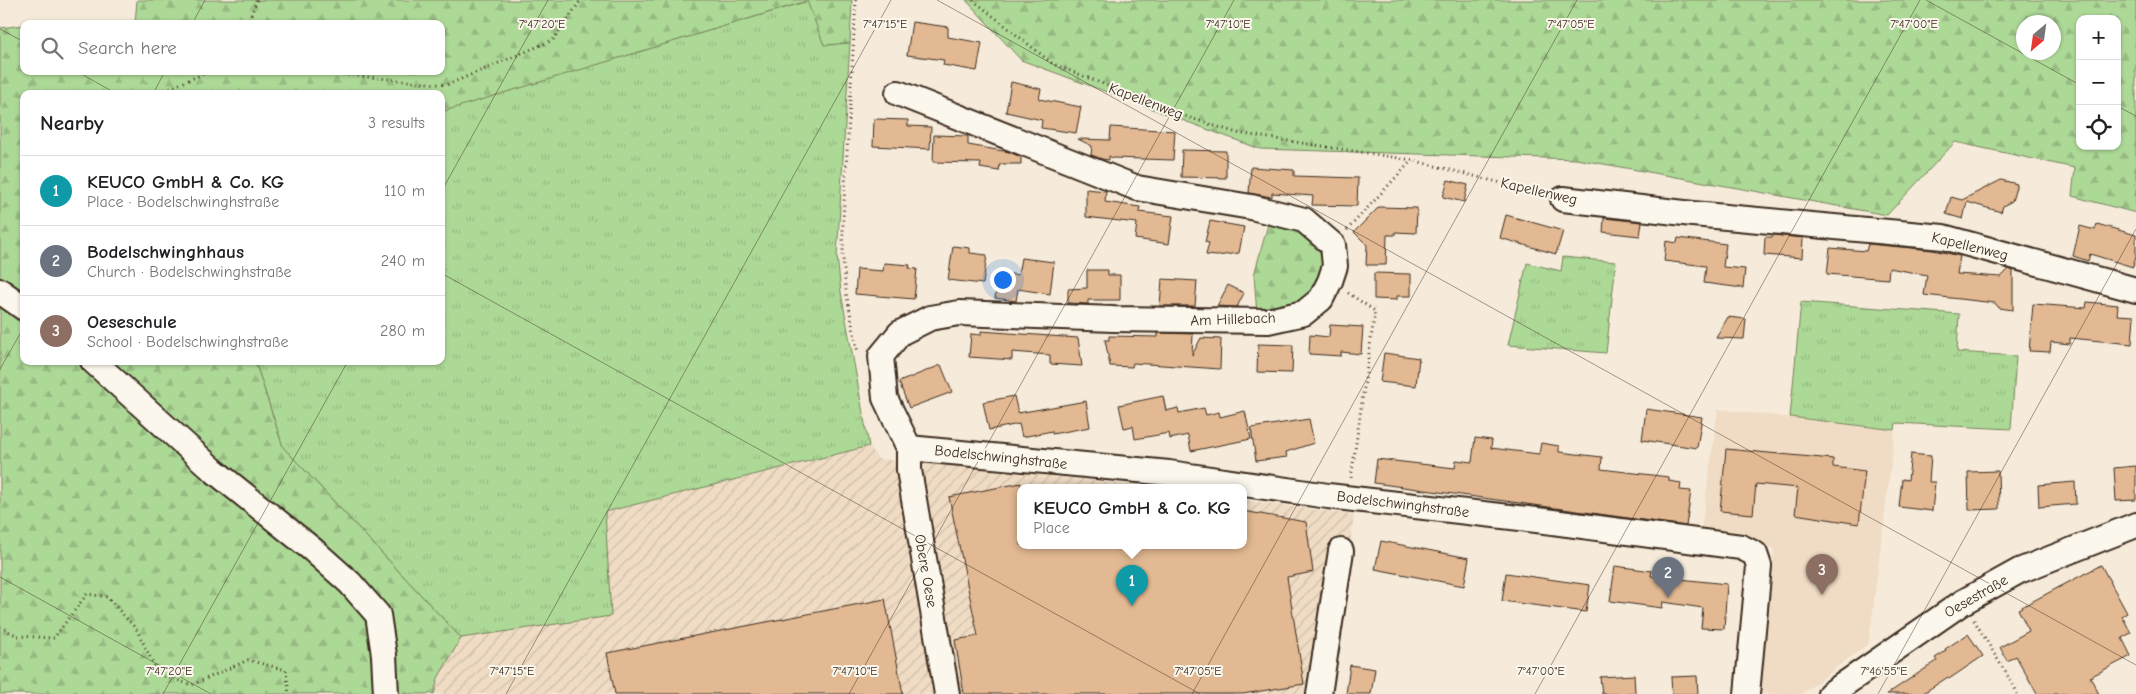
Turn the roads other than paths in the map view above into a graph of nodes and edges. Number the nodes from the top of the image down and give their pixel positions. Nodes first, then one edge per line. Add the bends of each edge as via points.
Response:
1 (898, 93) dead end
2 (1563, 199) road end
3 (2136, 290) edge
4 (0, 291) edge
5 (20, 305) edge
6 (97, 365) edge
7 (909, 448) junction
8 (2136, 525) edge
9 (1341, 551) dead end
10 (386, 694) edge
11 (947, 694) edge
12 (1319, 694) edge
13 (1748, 694) edge
14 (1831, 694) edge

1 - 7 street, Am Hillebach via 1137,188 1251,207 1304,220 1333,245 1335,266 1321,299 1304,313 1268,321 959,313 930,318 900,333 881,356 885,398
2 - 3 street, Kapellenweg via 1943,237
4 - 5 street
6 - 10 street via 212,469 350,583 378,615
7 - 11 street, Obere Oese via 909,470
7 - 13 street, Bodelschwinghstraße via 1169,473 1741,547 1755,554 1759,566
8 - 14 street, Oesestraße via 2020,571 1963,602
9 - 12 street

